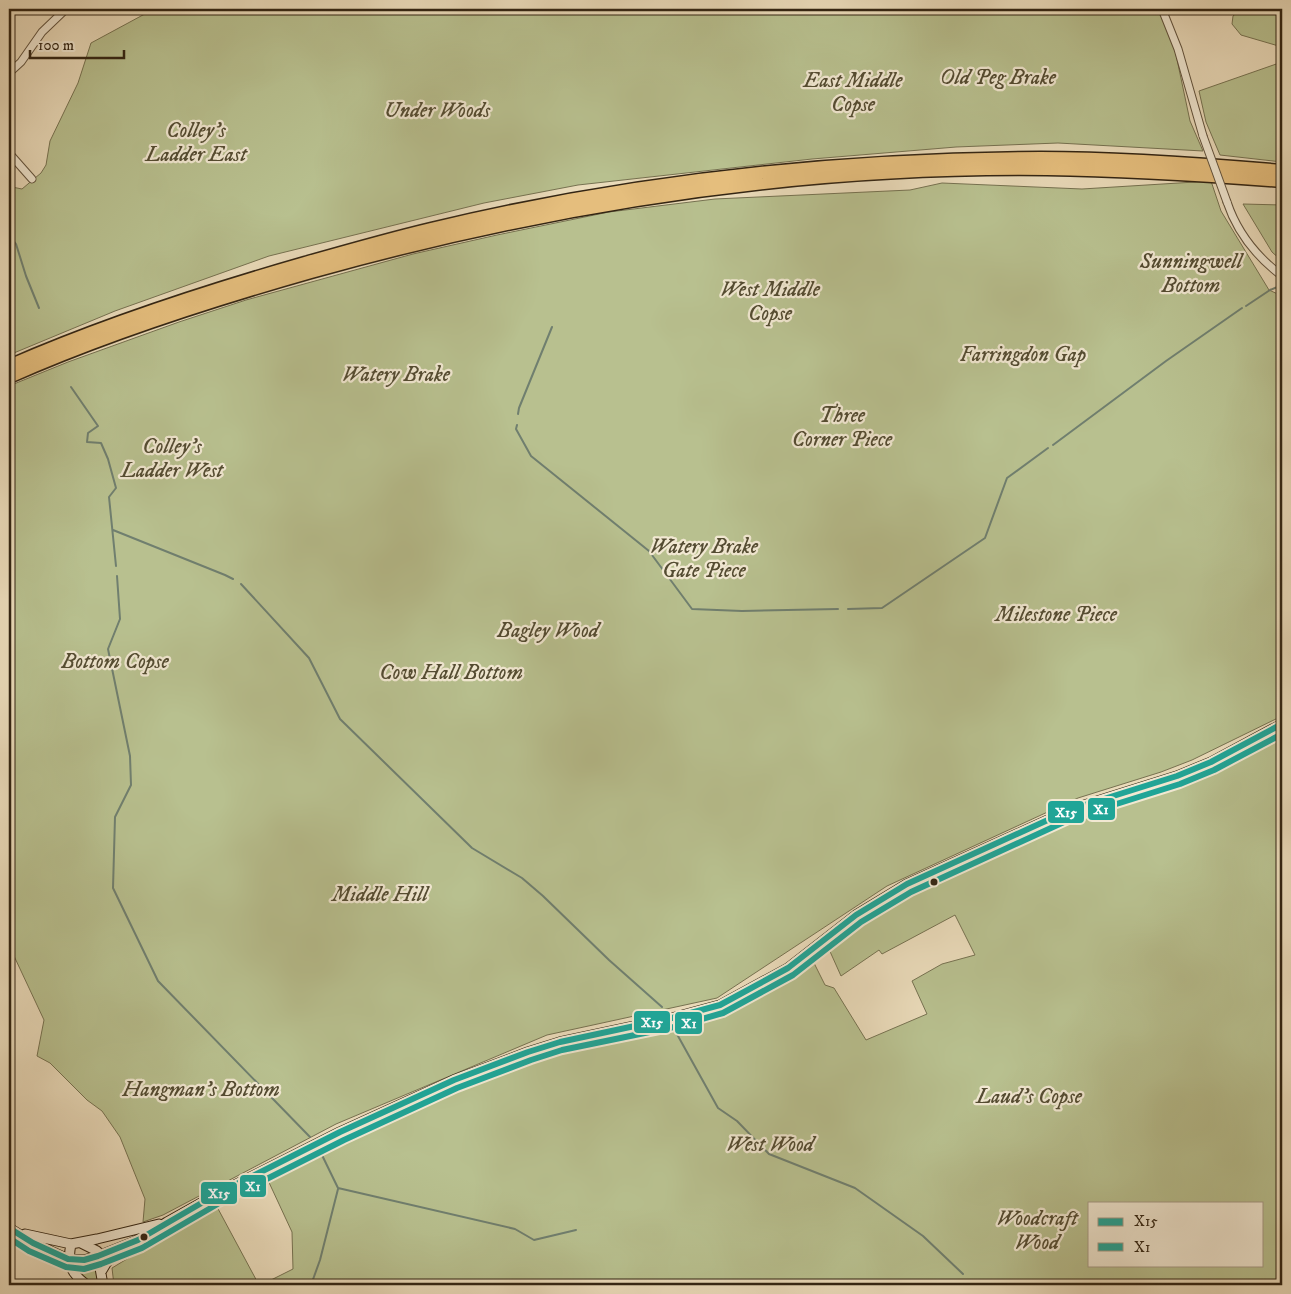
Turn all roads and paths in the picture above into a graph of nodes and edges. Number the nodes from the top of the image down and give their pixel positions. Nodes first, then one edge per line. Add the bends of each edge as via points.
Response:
1 (66, 9) edge
2 (1162, 9) edge
3 (9, 73) edge
4 (9, 153) edge
5 (1282, 171) edge
6 (32, 179) dead end
7 (1282, 181) edge
8 (1282, 276) edge
9 (9, 366) edge
10 (9, 377) edge
11 (1282, 724) edge
12 (167, 1222) junction
13 (13, 1230) edge
14 (138, 1240) junction
15 (81, 1242) junction
16 (71, 1244) junction
17 (98, 1256) junction
18 (68, 1259) junction
19 (101, 1272) junction
20 (87, 1285) edge
21 (103, 1285) edge

1 - 3 street via 42,32
2 - 8 street, bridge via 1178,49 1203,136 1237,227 1251,248
4 - 6 street
5 - 9 highway via 1169,162 966,159 784,170 623,192 560,202 382,241 150,311
7 - 10 highway via 1187,173 1046,169 957,171 786,181 625,202 437,239 266,285 153,321
11 - 12 street via 1211,762 1072,809 907,884 856,915 788,968 720,1005 560,1042 454,1080 340,1132
12 - 14 street
12 - 15 street
13 - 16 street
13 - 18 street
14 - 17 street
14 - 19 street via 107,1262
15 - 16 street
15 - 17 street via 96,1250
16 - 18 street
17 - 18 street via 84,1260
17 - 19 street
18 - 20 street via 75,1275
19 - 21 street

